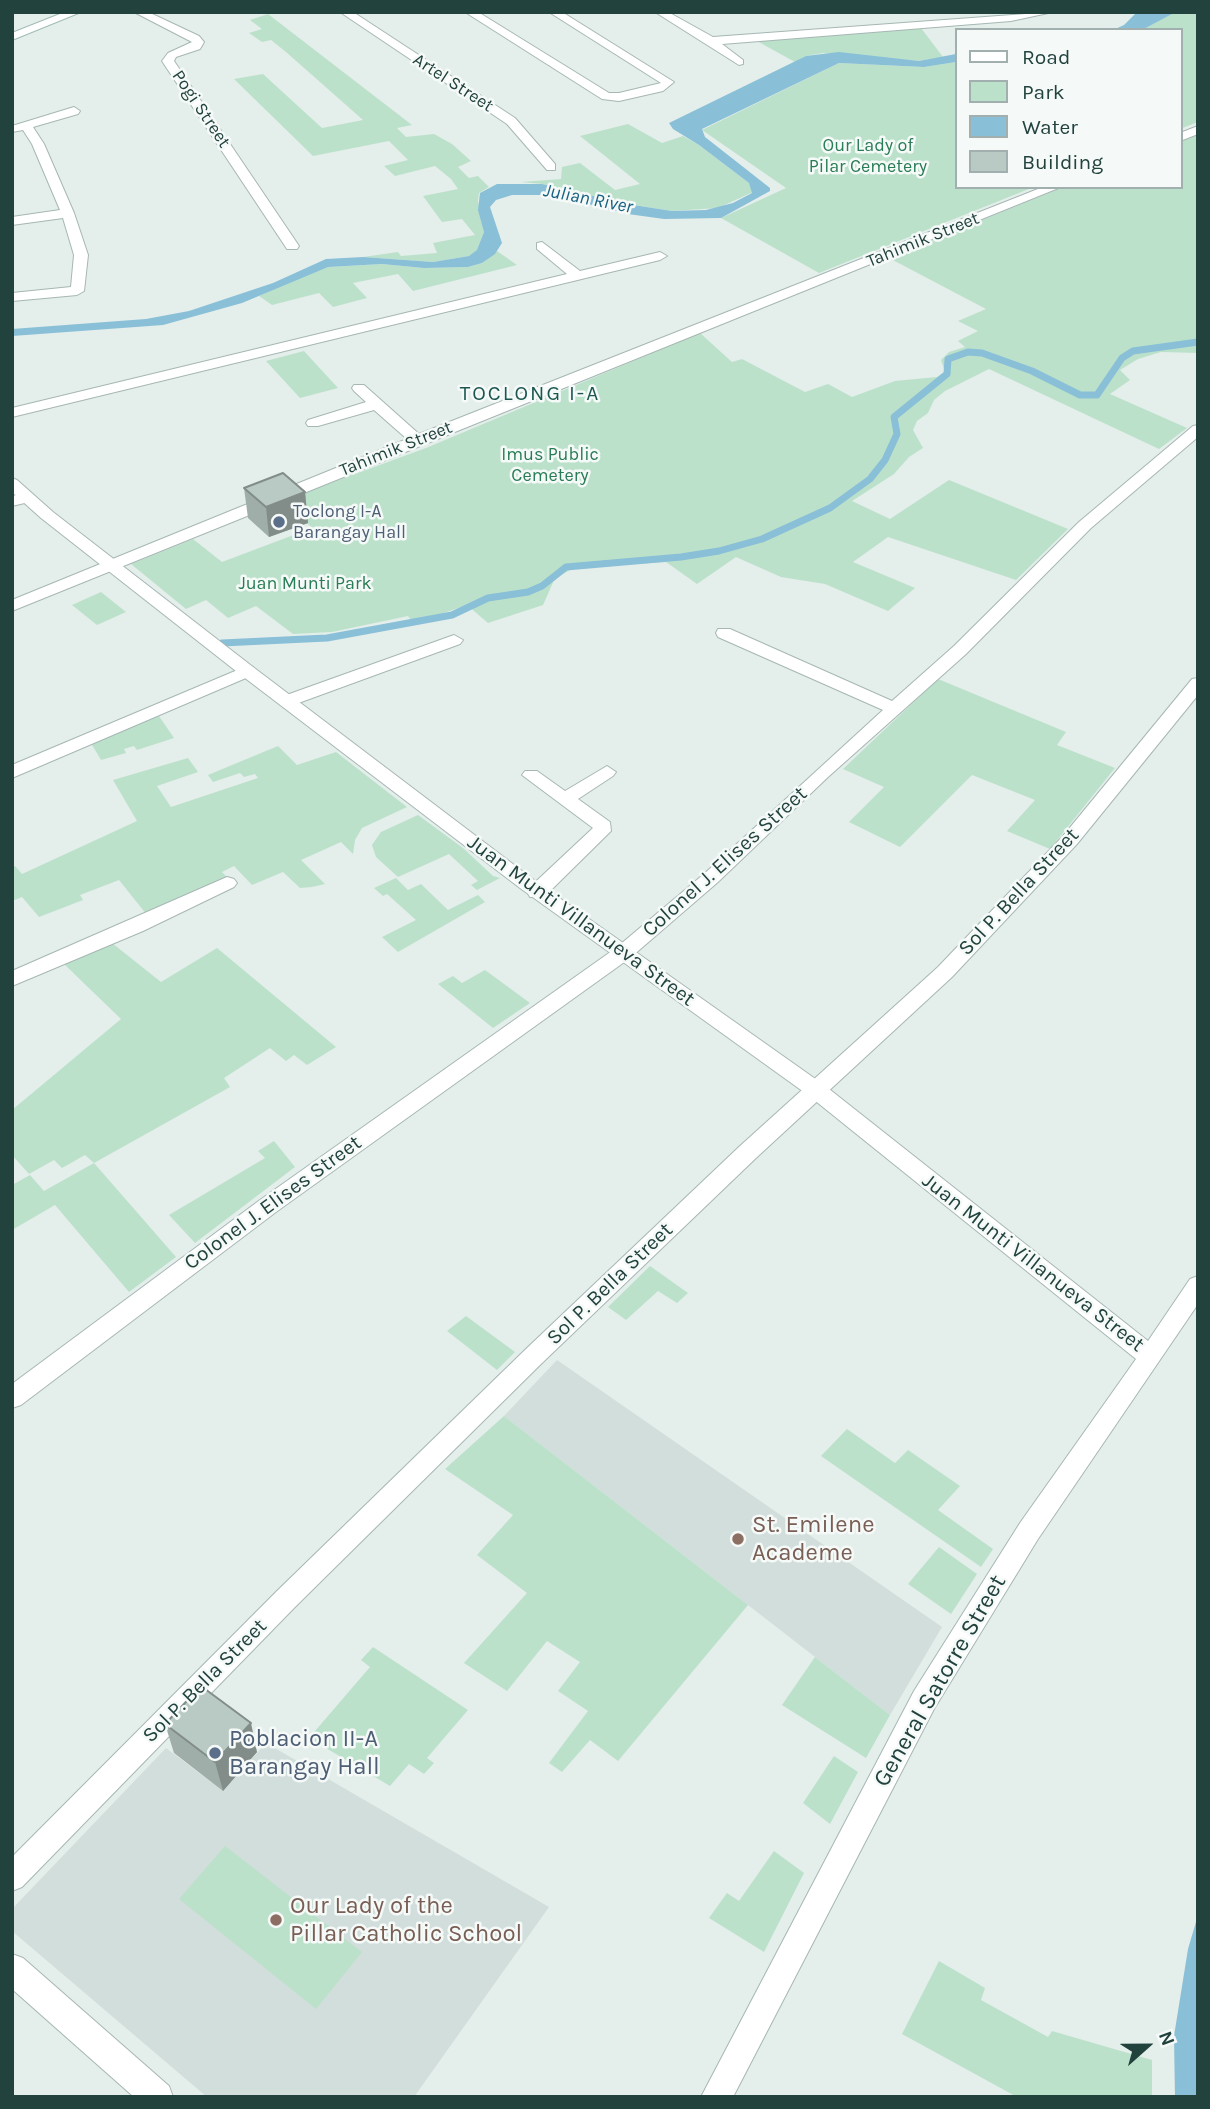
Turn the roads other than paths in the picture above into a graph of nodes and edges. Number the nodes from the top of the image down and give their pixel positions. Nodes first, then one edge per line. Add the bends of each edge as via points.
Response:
1 (76, 12) edge
2 (139, 12) edge
3 (345, 12) edge
4 (470, 12) edge
5 (554, 12) edge
6 (660, 12) edge
7 (1042, 13) edge
8 (12, 37) edge
9 (711, 41) junction
10 (739, 61) dead end
11 (75, 111) dead end
12 (19, 127) edge
13 (551, 167) dead end
14 (1050, 189) edge
15 (68, 213) junction
16 (12, 221) edge
17 (292, 246) dead end
18 (542, 246) dead end
19 (660, 256) dead end
20 (577, 276) junction
21 (12, 297) edge
22 (359, 388) dead end
23 (377, 404) junction
24 (12, 414) edge
25 (313, 424) dead end
26 (1198, 429) edge
27 (416, 440) junction
28 (12, 483) edge
29 (20, 499) edge
30 (112, 563) junction
31 (12, 606) edge
32 (724, 633) dead end
33 (454, 640) dead end
34 (247, 671) junction
35 (1198, 683) edge
36 (287, 701) junction
37 (894, 708) junction
38 (12, 772) edge
39 (607, 772) dead end
40 (531, 775) dead end
41 (565, 799) junction
42 (227, 883) dead end
43 (537, 892) junction
44 (623, 953) junction
45 (12, 979) edge
46 (816, 1090) junction
47 (1198, 1285) edge
48 (1152, 1357) junction
49 (12, 1398) edge
50 (12, 1877) edge
51 (12, 1969) edge
52 (158, 2097) edge
53 (716, 2097) edge

1 - 8 street
2 - 17 street, Pogi Street via 198,42 168,61
3 - 13 street, Artel Street via 504,116
4 - 5 street via 606,96 619,97 668,82
6 - 9 street
7 - 9 street
9 - 10 street
11 - 12 street
12 - 15 street via 38,144
14 - 27 street, Tahimik Street
15 - 16 street
15 - 21 street via 81,247 77,291
18 - 20 street
19 - 20 street
20 - 24 street
22 - 23 street
23 - 25 street
23 - 27 street
26 - 37 street, Colonel J. Elises Street via 1085,525 989,622
27 - 30 street, Tahimik Street
28 - 29 street, Juan Munti Villanueva Street
29 - 30 street, Juan Munti Villanueva Street
30 - 31 street, Tahimik Street
30 - 34 street, Juan Munti Villanueva Street
32 - 37 street
33 - 36 street
34 - 36 street, Juan Munti Villanueva Street
34 - 38 street
35 - 46 street, Sol P. Bella Street via 1029,887
36 - 43 street, Juan Munti Villanueva Street
37 - 44 street, Colonel J. Elises Street
39 - 41 street
40 - 41 street
41 - 43 street via 600,822 602,831
42 - 45 street
43 - 44 street, Juan Munti Villanueva Street
44 - 46 street, Juan Munti Villanueva Street
44 - 49 street, Colonel J. Elises Street via 268,1206
46 - 48 street, Juan Munti Villanueva Street
46 - 50 street, Sol P. Bella Street via 320,1565
47 - 48 street, General Satorre Street
48 - 53 street, General Satorre Street via 1029,1531 924,1700
51 - 52 street

